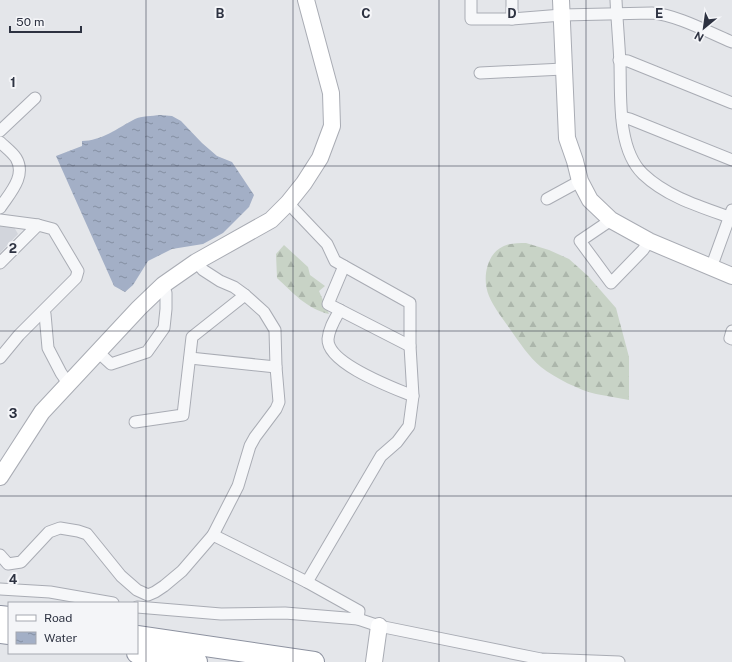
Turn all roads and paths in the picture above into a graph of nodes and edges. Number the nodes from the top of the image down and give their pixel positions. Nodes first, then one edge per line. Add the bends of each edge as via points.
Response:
1 (306, 0) edge
2 (471, 0) edge
3 (512, 0) edge
4 (616, 0) edge
5 (561, 7) edge
6 (617, 14) junction
7 (512, 20) junction
8 (732, 42) edge
9 (619, 60) junction
10 (563, 69) junction
11 (480, 73) dead end
12 (35, 98) dead end
13 (732, 103) edge
14 (622, 117) junction
15 (0, 131) edge
16 (0, 142) edge
17 (732, 160) edge
18 (580, 181) junction
19 (547, 199) dead end
20 (288, 203) junction
21 (0, 208) edge
22 (731, 215) edge
23 (0, 220) edge
24 (611, 220) junction
25 (38, 225) junction
26 (649, 241) junction
27 (196, 262) junction
28 (0, 263) edge
29 (344, 266) junction
30 (711, 268) junction
31 (732, 276) edge
32 (163, 285) junction
33 (244, 295) junction
34 (340, 310) junction
35 (43, 312) junction
36 (732, 331) edge
37 (732, 339) edge
38 (410, 346) junction
39 (98, 352) junction
40 (0, 358) edge
41 (190, 358) junction
42 (276, 367) junction
43 (68, 383) junction
44 (413, 396) junction
45 (135, 422) dead end
46 (0, 478) edge
47 (213, 535) junction
48 (0, 555) edge
49 (307, 582) junction
50 (0, 589) edge
51 (148, 595) junction
52 (107, 602) edge
53 (142, 608) edge
54 (358, 619) junction
55 (379, 626) junction
56 (138, 636) edge
57 (138, 653) edge
58 (541, 660) edge
59 (197, 662) edge
60 (314, 662) edge
61 (374, 662) edge
62 (619, 662) edge

1 - 20 street via 331,93 332,126 320,158
2 - 7 street via 471,18
3 - 7 street
4 - 6 street
5 - 6 street
5 - 7 street
5 - 10 street
6 - 8 street via 662,14
6 - 9 street
9 - 13 street via 628,61
9 - 14 street
10 - 11 street
10 - 18 street via 567,138
12 - 15 street
14 - 17 street
14 - 22 street via 624,138 632,159 642,173 670,194
16 - 21 street via 16,158 20,169 18,179
18 - 19 street
18 - 24 street via 590,200
20 - 27 street via 271,220
20 - 29 street via 327,244 335,261
22 - 30 street
23 - 25 street
24 - 26 street
24 - 26 street via 580,241 611,283
25 - 28 street
25 - 35 street via 53,229 78,271 76,278
26 - 30 street
27 - 32 street
27 - 33 street via 203,270
29 - 34 street via 328,304
29 - 38 street via 410,303
30 - 31 street
32 - 39 street
32 - 39 street via 166,293 164,328 147,352 111,364
33 - 41 street via 192,337
33 - 42 street via 264,312 275,330
34 - 38 street
34 - 44 street via 330,329 328,340 334,353 341,361 377,382
35 - 40 street
35 - 43 street via 48,348
36 - 37 street
38 - 44 street
39 - 43 street
41 - 42 street
41 - 45 street via 183,416
42 - 47 street via 279,402 252,442 238,486
43 - 46 street via 42,412
44 - 49 street via 409,426 397,442 381,456
47 - 49 street
47 - 51 street via 182,571
48 - 51 street via 8,564 21,562 49,532 60,528 87,534 121,576 137,590
49 - 54 street via 359,611
50 - 52 street via 50,592
51 - 53 street
53 - 54 street via 221,614 285,613
54 - 55 street
55 - 58 street
55 - 61 street
56 - 60 highway
57 - 59 highway
58 - 62 street

